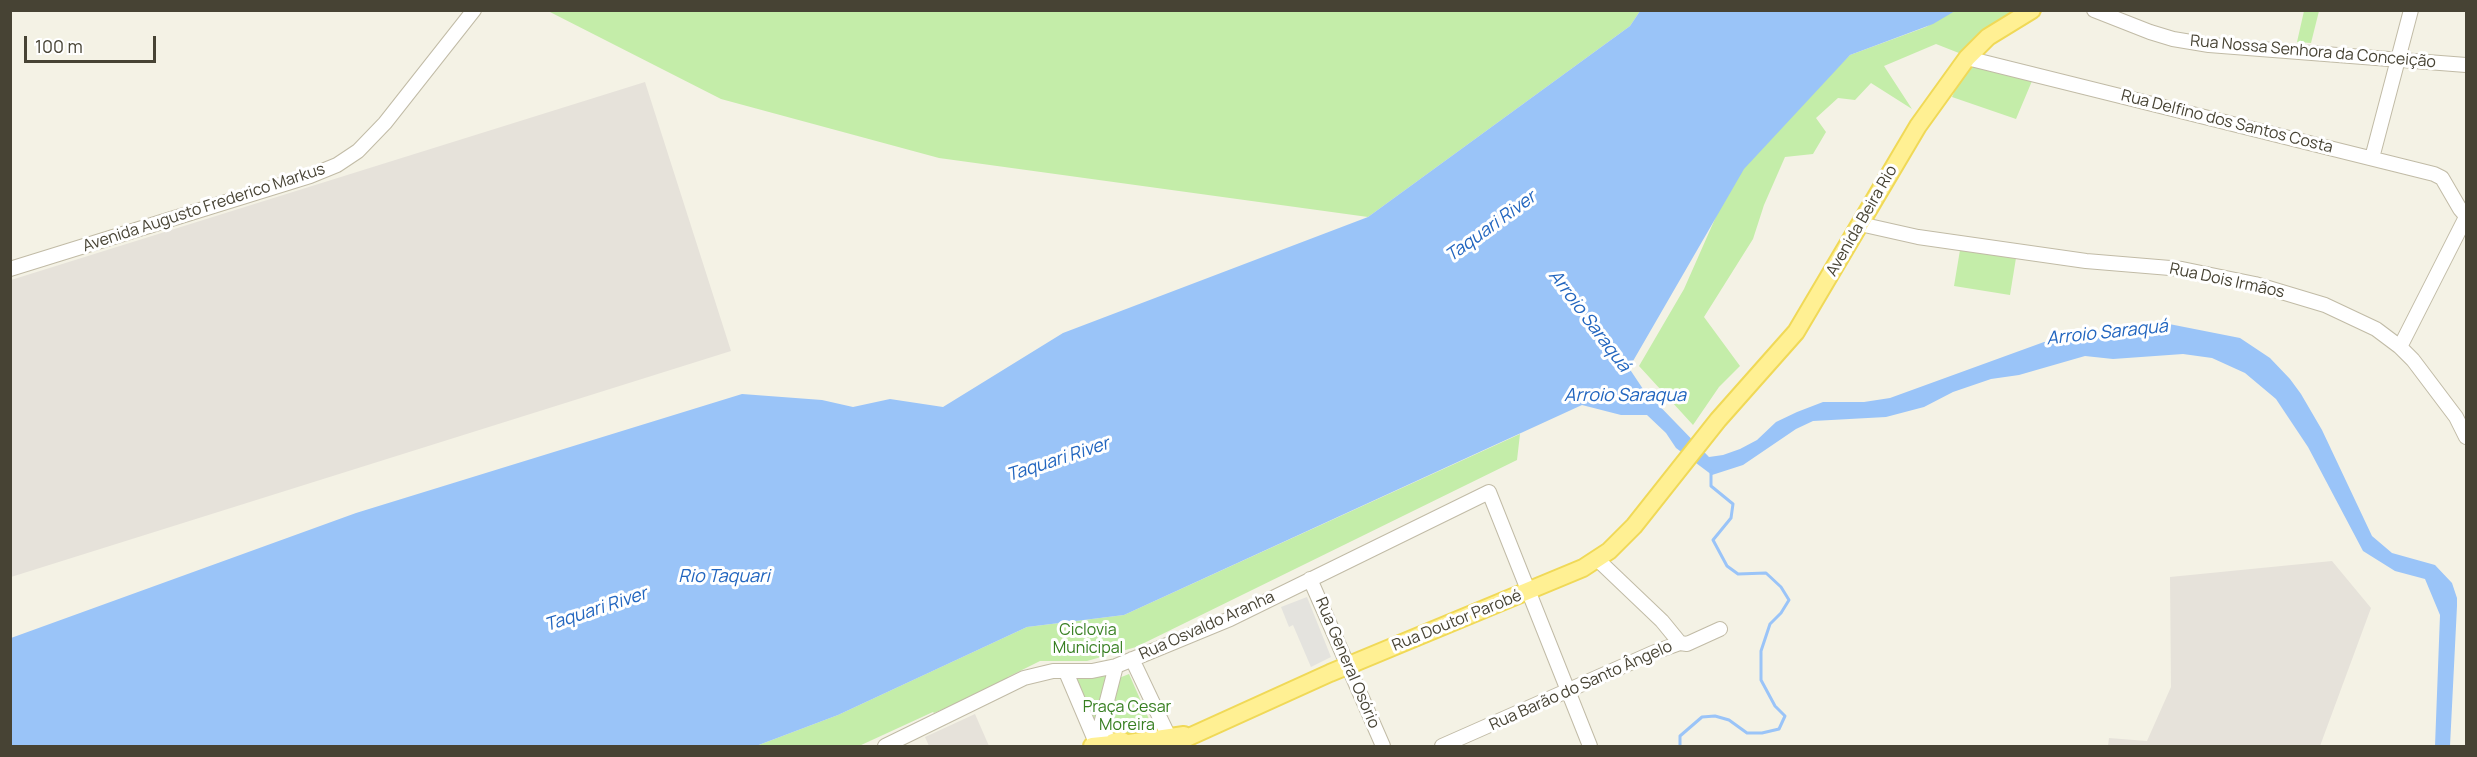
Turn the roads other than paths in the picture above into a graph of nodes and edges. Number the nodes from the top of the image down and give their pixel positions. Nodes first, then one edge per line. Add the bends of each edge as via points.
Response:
1 (474, 10) edge
2 (2032, 10) edge
3 (2094, 10) edge
4 (2411, 10) edge
5 (1967, 58) junction
6 (2399, 60) junction
7 (2466, 65) edge
8 (2372, 158) junction
9 (2466, 217) edge
10 (1860, 224) junction
11 (10, 269) edge
12 (2400, 347) junction
13 (2466, 437) edge
14 (1684, 464) joint
15 (1598, 560) junction
16 (1310, 579) junction
17 (1527, 592) junction
18 (1720, 629) dead end
19 (1680, 643) junction
20 (1132, 659) junction
21 (1116, 666) junction
22 (1348, 666) junction
23 (1066, 672) junction
24 (1568, 691) junction
25 (914, 740) edge
26 (1169, 742) edge
27 (1110, 745) edge
28 (885, 747) edge
29 (1383, 747) edge
30 (1442, 747) edge
31 (1590, 747) edge

1 - 11 street, Avenida Augusto Frederico Markus via 385,123 338,165
2 - 5 main road, Avenida Beira Rio via 1988,38
3 - 6 street, Rua Nossa Senhora da Conceição via 2150,32 2209,45
4 - 6 street
5 - 8 street, Rua Delfino dos Santos Costa
5 - 10 main road, Avenida Beira Rio via 1918,126
6 - 7 street, Rua Nossa Senhora da Conceição
6 - 8 street
8 - 9 street, Rua Delfino dos Santos Costa via 2442,178
9 - 12 street
10 - 12 street, Rua Dois Irmãos via 1918,237 2039,255 2182,269 2255,284 2325,305 2376,329
10 - 14 main road, Avenida Beira Rio via 1796,332
12 - 13 street, Rua Dois Irmãos via 2456,417
14 - 15 main road, Rua Doutor Parobé via 1634,526
15 - 17 main road, Rua Doutor Parobé
15 - 19 street
16 - 17 street, Rua Osvaldo Aranha via 1489,492
16 - 20 street, Rua Osvaldo Aranha
16 - 22 street, Rua General Osório
17 - 22 main road, Rua Doutor Parobé
17 - 24 street
18 - 19 street, Rua Barão do Santo Ângelo via 1687,644
19 - 24 street, Rua Barão do Santo Ângelo
20 - 21 street, Rua Osvaldo Aranha
20 - 26 street
21 - 23 street, Rua Osvaldo Aranha
21 - 27 street via 1101,724
22 - 26 main road, Rua Doutor Parobé
22 - 29 street, Rua General Osório
23 - 25 street, Rua Osvaldo Aranha via 1024,678
23 - 27 street
24 - 30 street, Rua Barão do Santo Ângelo
24 - 31 street
25 - 28 street, Rua Osvaldo Aranha
26 - 27 main road, Rua Doutor Parobé

